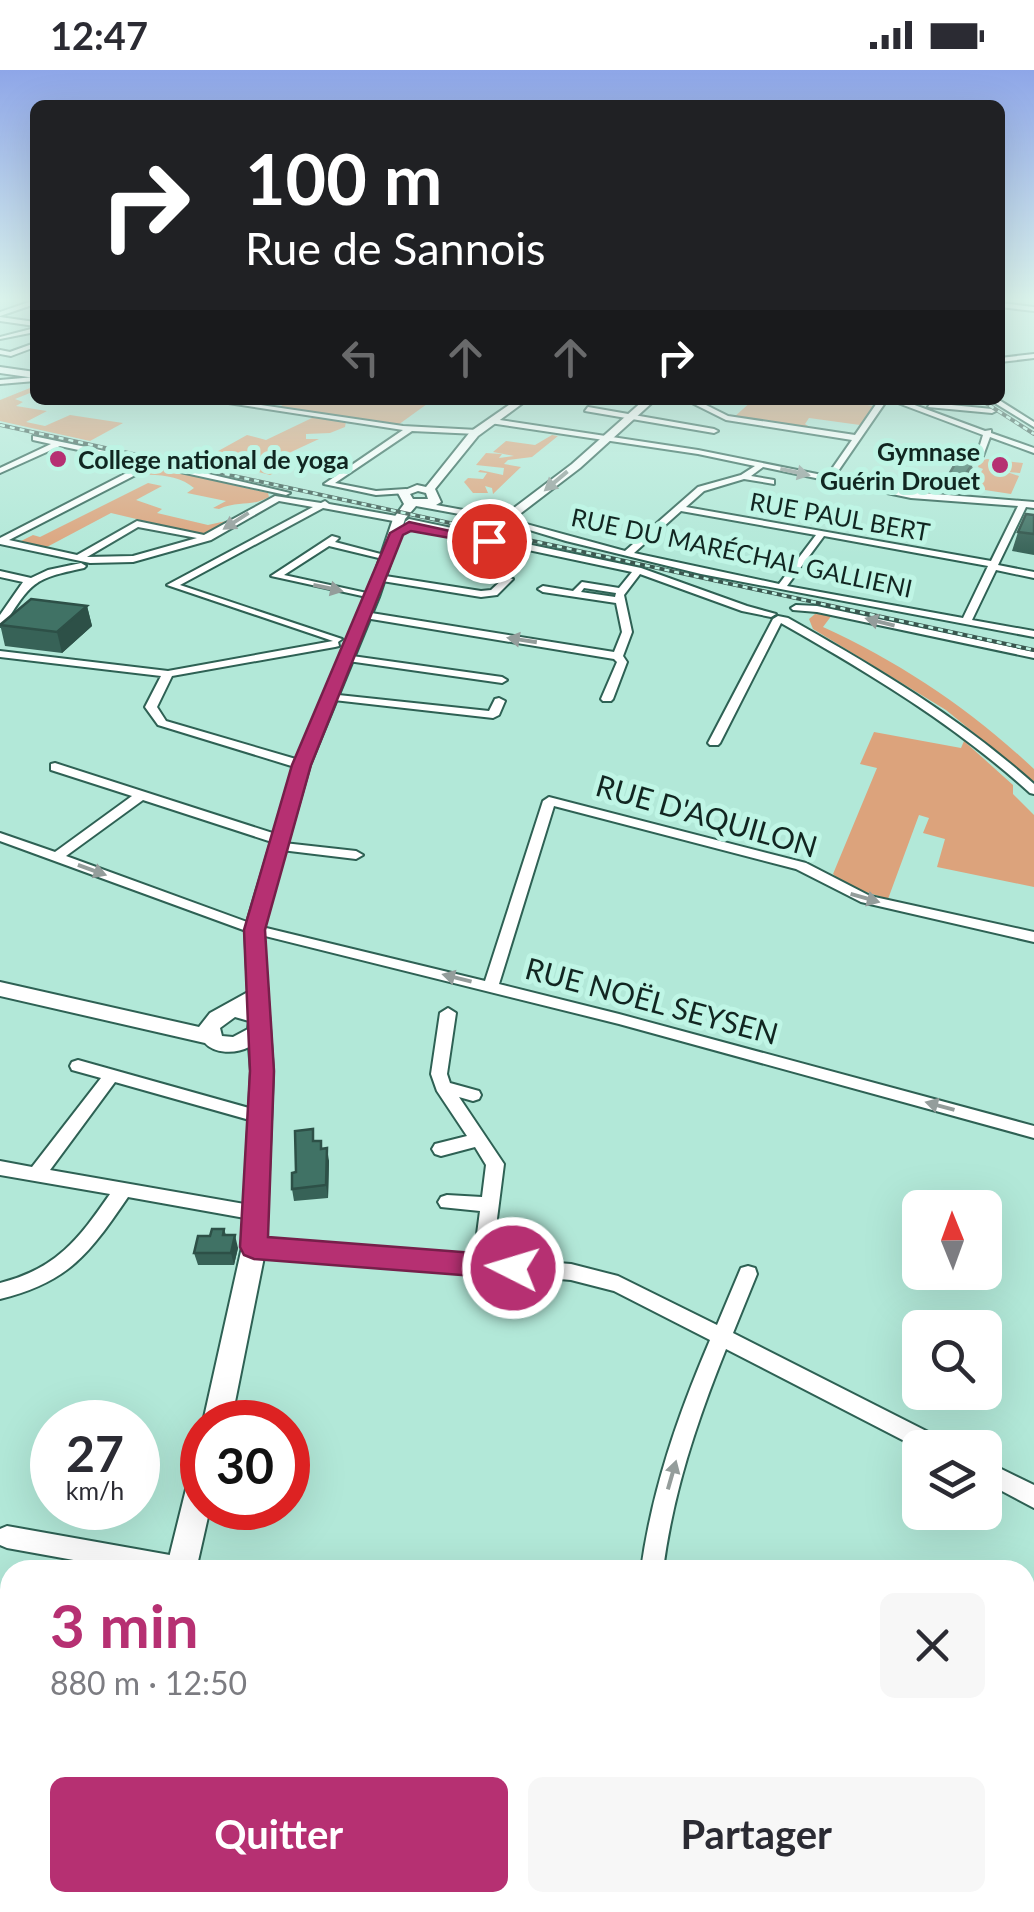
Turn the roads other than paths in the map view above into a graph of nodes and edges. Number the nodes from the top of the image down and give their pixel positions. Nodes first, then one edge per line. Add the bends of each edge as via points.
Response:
1 (257, 405) edge
2 (279, 405) edge
3 (515, 405) edge
4 (645, 405) edge
5 (715, 405) edge
6 (881, 405) edge
7 (915, 405) edge
8 (935, 405) edge
9 (1002, 405) edge
10 (275, 407) junction
11 (588, 409) dead end
12 (992, 411) dead end
13 (1019, 416) junction
14 (1034, 417) edge
15 (631, 418) junction
16 (726, 418) junction
17 (493, 420) junction
18 (1034, 425) edge
19 (410, 429) junction
20 (714, 431) junction
21 (478, 432) junction
22 (988, 432) junction
23 (36, 438) dead end
24 (858, 438) junction
25 (606, 439) junction
26 (59, 442) junction
27 (692, 451) junction
28 (1034, 451) edge
29 (979, 456) edge
30 (154, 463) junction
31 (761, 465) junction
32 (0, 471) edge
33 (744, 477) junction
34 (828, 479) junction
35 (771, 482) dead end
36 (284, 497) junction
37 (409, 498) junction
38 (435, 499) junction
39 (325, 504) junction
40 (1028, 505) edge
41 (680, 508) junction
42 (504, 521) junction
43 (402, 524) junction
44 (822, 534) junction
45 (208, 538) junction
46 (0, 541) edge
47 (629, 552) junction
48 (387, 557) junction
49 (83, 561) junction
50 (110, 564) dead end
51 (993, 566) junction
52 (638, 570) junction
53 (0, 574) edge
54 (1034, 575) edge
55 (379, 578) junction
56 (508, 580) dead end
57 (30, 581) junction
58 (783, 585) junction
59 (543, 589) dead end
60 (620, 596) junction
61 (372, 597) junction
62 (786, 614) junction
63 (364, 615) junction
64 (966, 622) junction
65 (0, 623) edge
66 (1034, 634) edge
67 (345, 644) junction
68 (0, 654) edge
69 (1034, 655) edge
70 (618, 656) junction
71 (168, 674) junction
72 (502, 680) dead end
73 (329, 697) junction
74 (607, 699) dead end
75 (500, 701) dead end
76 (714, 743) dead end
77 (302, 765) junction
78 (55, 767) dead end
79 (1034, 790) edge
80 (141, 795) junction
81 (0, 838) edge
82 (279, 843) junction
83 (356, 854) dead end
84 (57, 857) junction
85 (254, 930) junction
86 (1034, 937) edge
87 (491, 986) junction
88 (0, 989) edge
89 (258, 994) junction
90 (236, 1010) junction
91 (448, 1013) dead end
92 (258, 1026) junction
93 (218, 1034) junction
94 (78, 1066) dead end
95 (111, 1076) junction
96 (443, 1087) junction
97 (473, 1095) dead end
98 (260, 1106) junction
99 (1034, 1132) edge
100 (478, 1140) junction
101 (441, 1149) dead end
102 (0, 1168) edge
103 (36, 1174) junction
104 (123, 1190) junction
105 (447, 1202) dead end
106 (490, 1204) junction
107 (256, 1212) junction
108 (254, 1247) junction
109 (482, 1265) junction
110 (748, 1274) dead end
111 (0, 1291) edge
112 (722, 1335) junction
113 (222, 1400) edge
114 (904, 1430) edge
115 (1002, 1480) edge
116 (1034, 1496) edge
117 (190, 1530) edge
118 (7, 1537) dead end
119 (132, 1560) edge
120 (183, 1560) edge
121 (653, 1560) edge

1 - 10 street
2 - 10 street
3 - 17 street
4 - 15 street
5 - 16 street
6 - 24 street
7 - 22 street
8 - 12 street
9 - 13 street
10 - 19 street
11 - 15 street
13 - 14 street
13 - 18 street
15 - 20 street
15 - 25 street
16 - 20 street
16 - 24 street
17 - 21 street
17 - 25 street
19 - 21 street
19 - 37 street via 328,484
20 - 27 street
21 - 38 street
22 - 28 street
22 - 29 street
23 - 26 street
24 - 34 street
25 - 27 street
25 -> 42 street
26 - 30 street
26 - 32 street
27 - 31 street
30 - 36 street
30 - 46 street
31 - 33 street
31 -> 34 street
33 - 35 street
33 - 41 street via 701,488
34 - 40 street via 935,498
36 - 39 street
36 -> 45 street
37 - 38 street, RUE DU MARÉCHAL GALLIENI
37 - 38 street
37 - 43 street
38 - 42 street, RUE DU MARÉCHAL GALLIENI
39 - 43 street
39 - 67 street via 172,585
40 - 51 street
41 - 44 street, RUE PAUL BERT
41 - 47 street
42 - 47 street, RUE DU MARÉCHAL GALLIENI
43 - 48 street
43 - 52 street
44 - 51 street, RUE PAUL BERT
44 - 58 street
45 - 49 street via 133,559
45 - 49 street via 137,524
46 - 49 street
47 - 58 street, RUE DU MARÉCHAL GALLIENI
48 - 55 street
48 -> 61 street via 332,540 276,576
49 - 50 street
49 - 57 street
51 - 54 street, RUE PAUL BERT
51 - 64 street
52 - 60 street
52 - 62 street
53 - 57 street
55 - 56 street via 481,594 494,593
55 - 61 street
57 - 65 street
58 - 64 street, RUE DU MARÉCHAL GALLIENI
59 - 60 street via 574,594 582,584
60 - 70 street via 628,632
61 - 63 street
69 -> 62 street via 817,608
62 - 76 street
62 - 79 street via 936,709
63 - 67 street
70 -> 63 street
64 - 66 street, RUE DU MARÉCHAL GALLIENI
67 - 71 street
67 - 72 street
67 - 73 street
68 - 71 street
70 - 74 street via 622,662
71 - 77 street via 151,707 162,723
73 - 75 street via 428,702 493,715
73 - 77 street
77 - 82 street
78 - 80 street
80 - 82 street
80 - 84 street
81 - 84 street, RUE NOËL SEYSEN
82 - 83 street
82 - 85 street
84 -> 85 street, RUE NOËL SEYSEN
87 -> 85 street, RUE NOËL SEYSEN
85 - 89 street
87 -> 86 street, RUE D'AQUILON via 549,801 800,866 866,899
99 -> 87 street, RUE NOËL SEYSEN
88 - 93 street
89 - 90 street
89 - 92 street
90 - 92 street via 252,1013
90 - 93 street
91 - 96 street
92 - 93 street via 249,1040
92 - 98 street
93 - 98 street via 252,1067
94 - 95 street
95 - 98 street
95 - 103 street
96 - 97 street
96 - 100 street
98 - 107 street
100 - 101 street
100 - 106 street via 495,1164
102 - 103 street
103 - 104 street
104 - 107 street
104 - 111 street via 76,1257 24,1287
105 - 106 street
106 - 109 street
107 - 108 street
108 - 109 street
108 - 113 street
109 - 112 street via 572,1272 618,1284
110 - 112 street
112 - 114 street
121 -> 112 street via 683,1436
115 - 116 street
117 - 120 street
118 - 119 street

